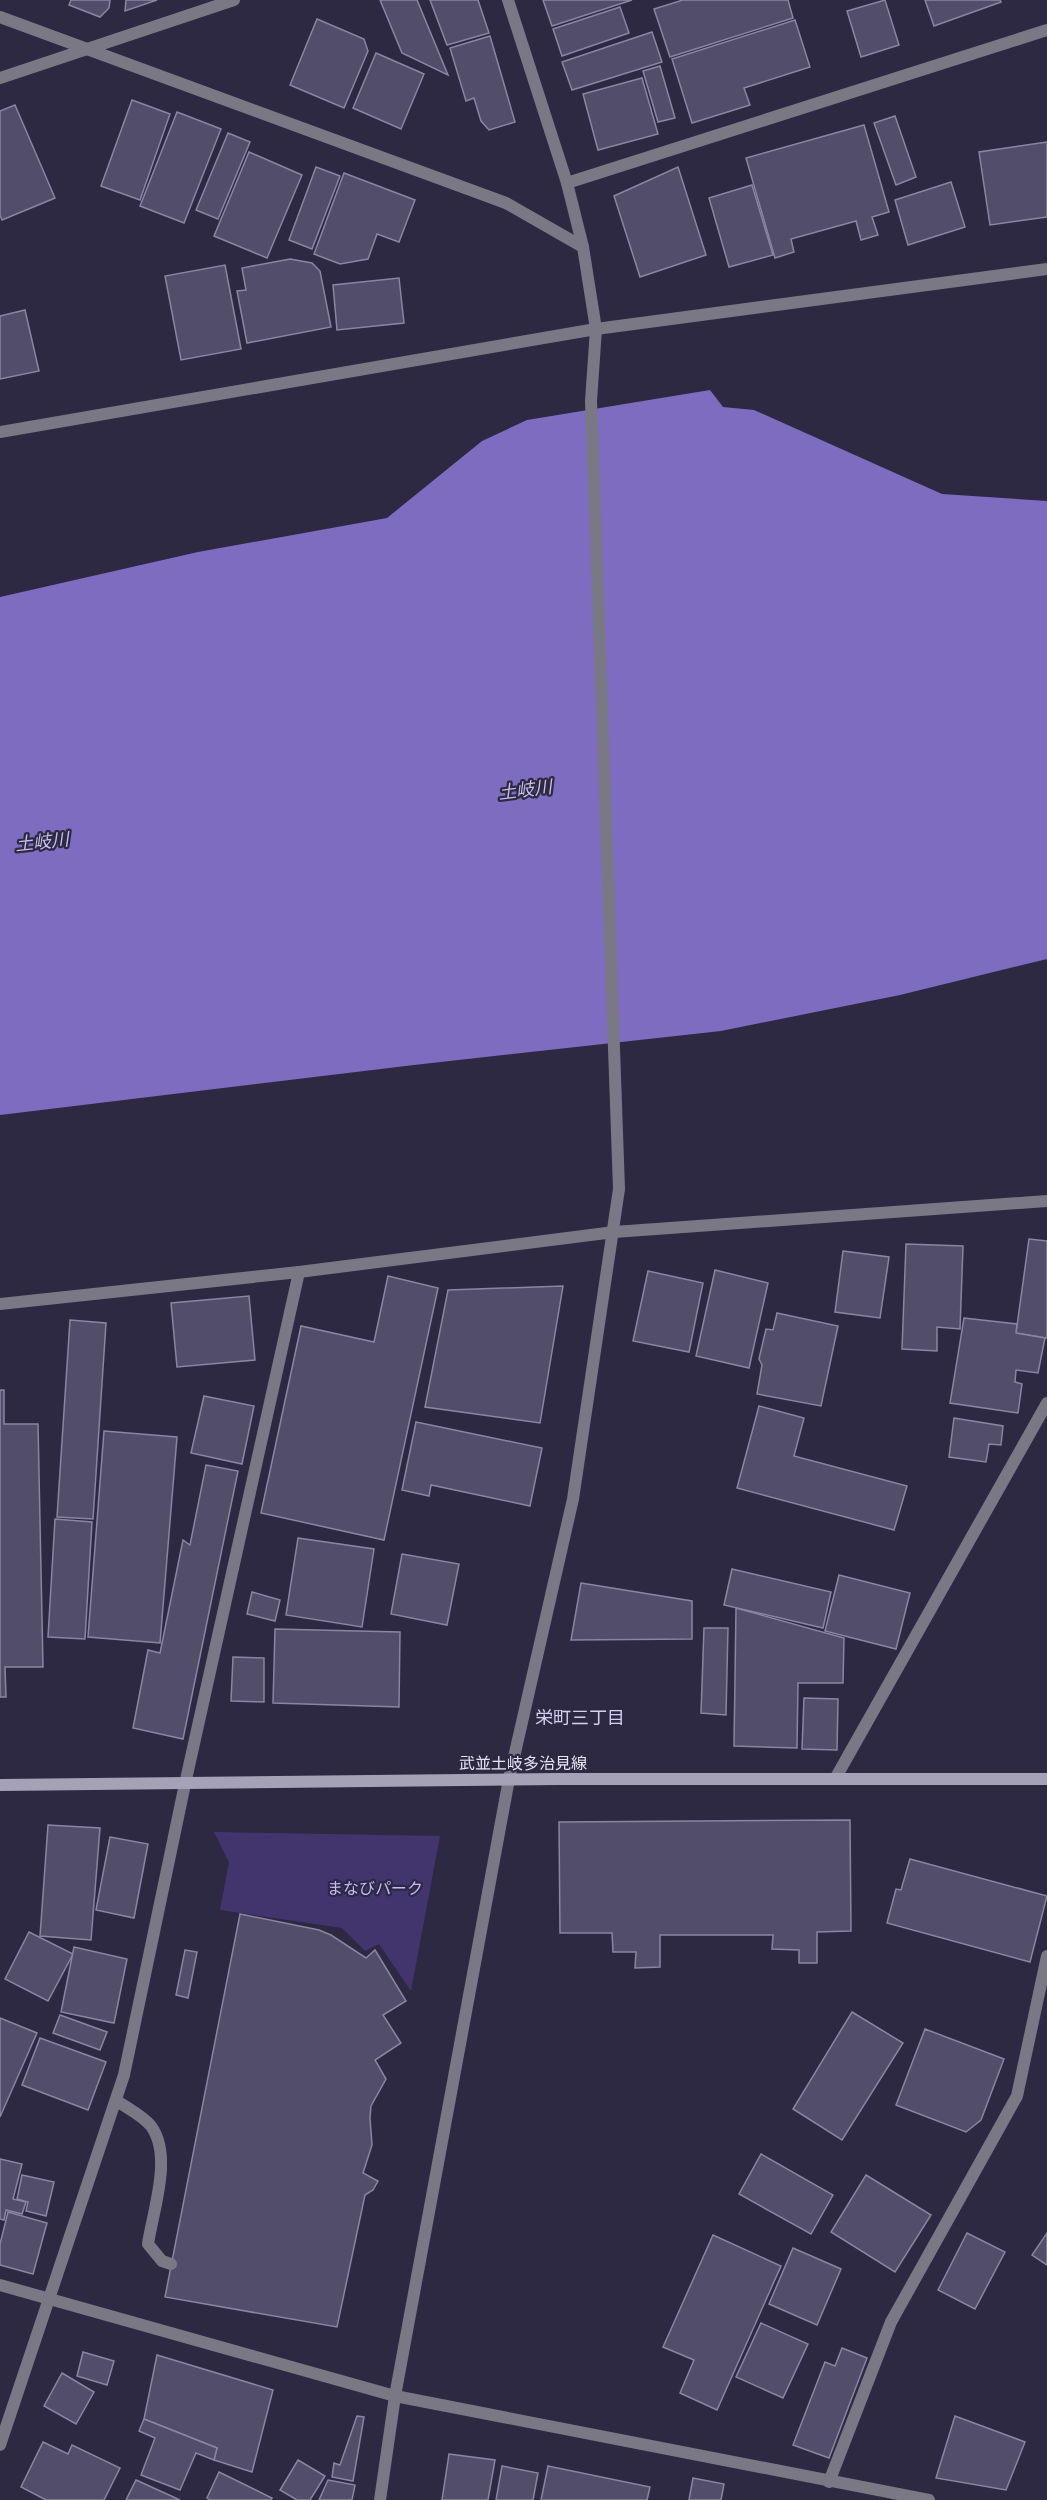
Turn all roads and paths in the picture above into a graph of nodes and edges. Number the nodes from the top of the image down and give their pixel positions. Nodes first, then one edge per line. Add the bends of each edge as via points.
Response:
1 (234, 0) edge
2 (508, 0) edge
3 (0, 17) edge
4 (1047, 30) edge
5 (86, 48) junction
6 (0, 78) edge
7 (567, 183) junction
8 (582, 247) junction
9 (1047, 269) edge
10 (596, 329) junction
11 (0, 432) edge
12 (1047, 1201) edge
13 (614, 1232) junction
14 (299, 1272) junction
15 (0, 1304) edge
16 (1047, 1402) edge
17 (509, 1779) junction
18 (836, 1779) junction
19 (1047, 1779) edge
20 (185, 1784) junction
21 (0, 1785) edge
22 (1047, 1956) edge
23 (117, 2101) junction
24 (171, 2264) dead end
25 (0, 2285) edge
26 (49, 2298) junction
27 (395, 2396) junction
28 (0, 2445) edge
29 (829, 2482) junction
30 (852, 2486) junction
31 (380, 2500) edge
32 (850, 2500) edge
33 (929, 2500) edge

1 - 5 street
2 - 7 street
3 - 5 street
4 - 7 street
5 - 6 street
5 - 8 street via 506,203
7 - 8 street
8 - 10 street
9 - 10 street
10 - 11 street
10 - 13 street via 591,401 619,1189
12 - 13 street
13 - 14 street
13 - 17 street via 573,1499
14 - 15 street
14 - 20 street
16 - 18 street
17 - 18 main road, 武並土岐多治見線
17 - 20 main road, 武並土岐多治見線
17 - 27 street
18 - 19 main road, 武並土岐多治見線
20 - 21 main road, 武並土岐多治見線
20 - 23 street
22 - 29 street via 1017,2096 891,2322
23 - 24 street via 150,2125 159,2145 162,2170 148,2244 162,2261
23 - 26 street
25 - 26 street
26 - 27 street
26 - 28 street
27 - 29 street
27 - 31 street
29 - 30 street
30 - 32 street
30 - 33 street

